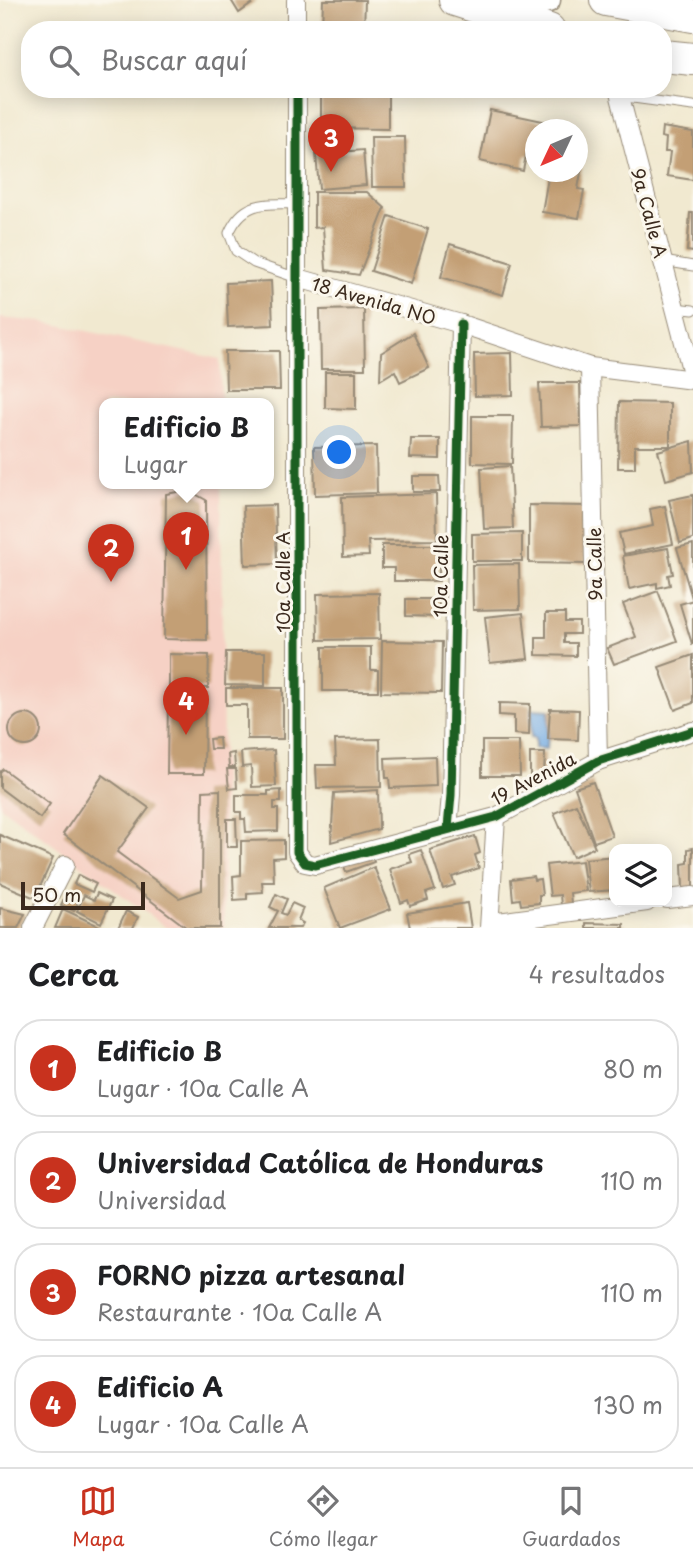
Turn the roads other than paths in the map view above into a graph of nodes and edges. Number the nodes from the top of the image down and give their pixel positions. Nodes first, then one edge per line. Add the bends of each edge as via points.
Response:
1 (296, 0) edge
2 (512, 0) edge
3 (548, 0) edge
4 (608, 0) edge
5 (463, 1) edge
6 (693, 16) edge
7 (296, 21) edge
8 (522, 21) edge
9 (672, 57) edge
10 (693, 59) edge
11 (297, 98) edge
12 (619, 98) edge
13 (647, 98) edge
14 (693, 106) edge
15 (299, 204) junction
16 (663, 261) junction
17 (693, 266) edge
18 (298, 278) junction
19 (684, 309) edge
20 (461, 324) junction
21 (590, 367) junction
22 (693, 379) edge
23 (693, 731) edge
24 (598, 761) junction
25 (496, 817) junction
26 (448, 828) junction
27 (305, 863) joint
28 (65, 865) dead end
29 (693, 896) edge
30 (672, 898) edge
31 (613, 907) edge
32 (489, 925) edge
33 (33, 928) edge

1 - 7 street
2 - 3 street via 530,5
4 - 6 highway
5 - 8 highway
9 - 10 highway
11 - 15 street, 10a Calle A
12 - 16 street, 9a Calle A
13 - 14 lane
15 - 18 street, 10a Calle A
15 - 18 lane via 248,208 236,218 229,233 236,251 254,263
16 - 17 lane
16 - 19 street, 9a Calle A
18 - 20 street, 18 Avenida NO
18 - 27 street, 10a Calle A via 297,852
19 - 22 street, 9a Calle A
20 - 21 street, 18 Avenida NO
20 - 26 street, 10a Calle
21 - 22 street, 18 Avenida NO
21 - 24 street, 9a Calle
23 - 24 street, 19 Avenida
24 - 25 street, 19 Avenida
25 - 26 street, 19 Avenida
25 - 32 street
26 - 27 street, 19 Avenida via 315,865
28 - 33 street
29 - 30 street
31 - 32 street

